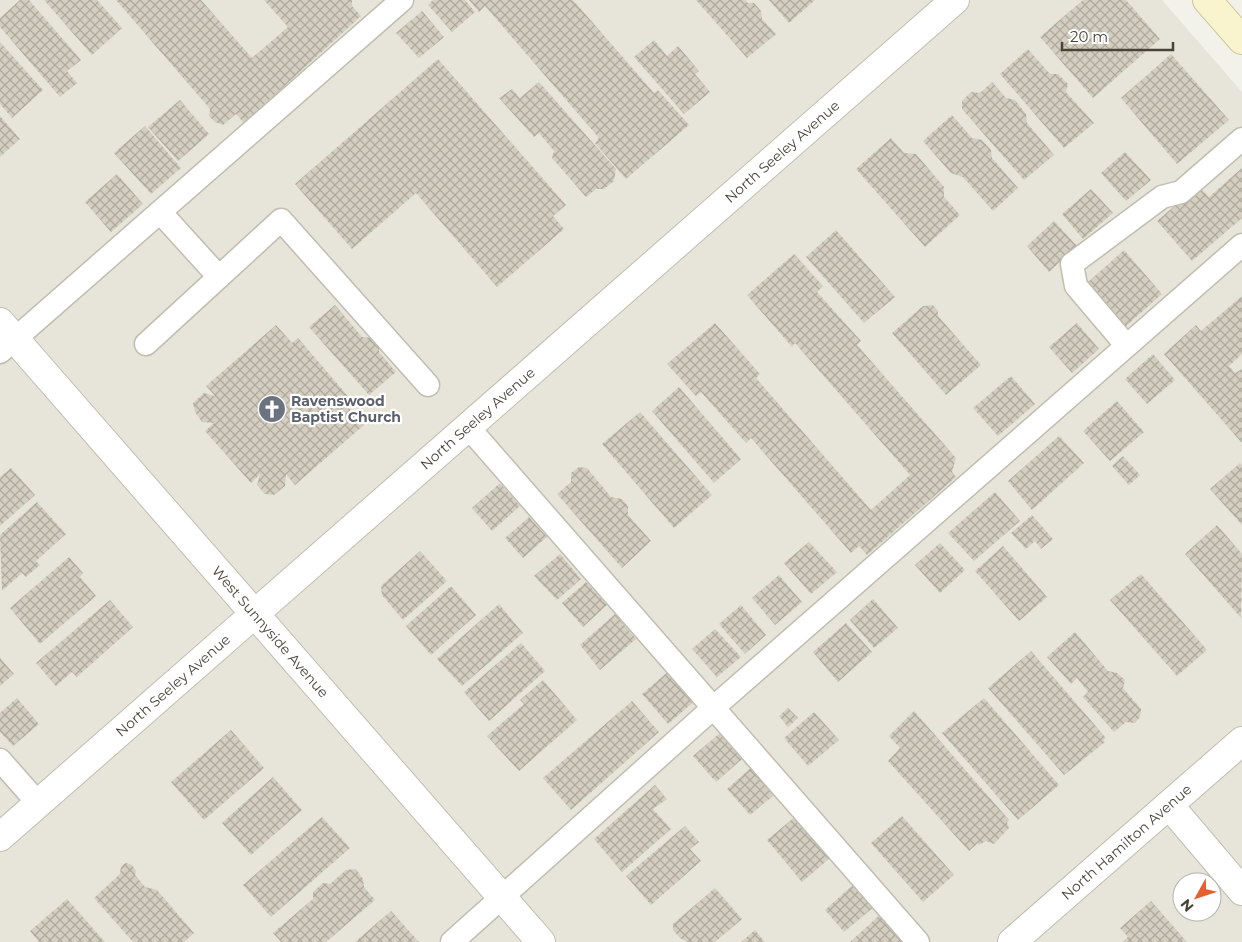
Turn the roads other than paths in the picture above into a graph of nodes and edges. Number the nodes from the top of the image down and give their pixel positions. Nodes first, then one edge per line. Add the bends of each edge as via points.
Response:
1 (402, 0) edge
2 (955, 0) edge
3 (1207, 0) edge
4 (1242, 40) edge
5 (1242, 139) edge
6 (160, 212) junction
7 (1242, 245) edge
8 (219, 277) junction
9 (5, 338) edge
10 (146, 344) dead end
11 (1126, 345) junction
12 (428, 385) dead end
13 (468, 427) junction
14 (256, 613) junction
15 (713, 708) junction
16 (1242, 741) edge
17 (0, 760) edge
18 (38, 803) junction
19 (1168, 805) junction
20 (0, 837) edge
21 (1242, 891) edge
22 (502, 898) junction
23 (452, 942) edge
24 (541, 942) edge
25 (918, 942) edge
26 (1012, 942) edge

1 - 6 lane
2 - 13 street, North Seeley Avenue
3 - 4 main road
5 - 11 lane via 1181,192 1162,197 1072,264 1076,286
6 - 8 lane
6 - 9 lane
7 - 11 lane
8 - 10 lane
8 - 12 lane via 281,220
9 - 14 street, West Sunnyside Avenue
11 - 15 lane
13 - 14 street, North Seeley Avenue
13 - 15 lane
14 - 18 street, North Seeley Avenue
14 - 22 street, West Sunnyside Avenue
15 - 22 lane
15 - 25 lane
16 - 19 street, North Hamilton Avenue
17 - 18 lane
18 - 20 street, North Seeley Avenue
19 - 21 street
19 - 26 street, North Hamilton Avenue
22 - 23 lane
22 - 24 street, West Sunnyside Avenue

